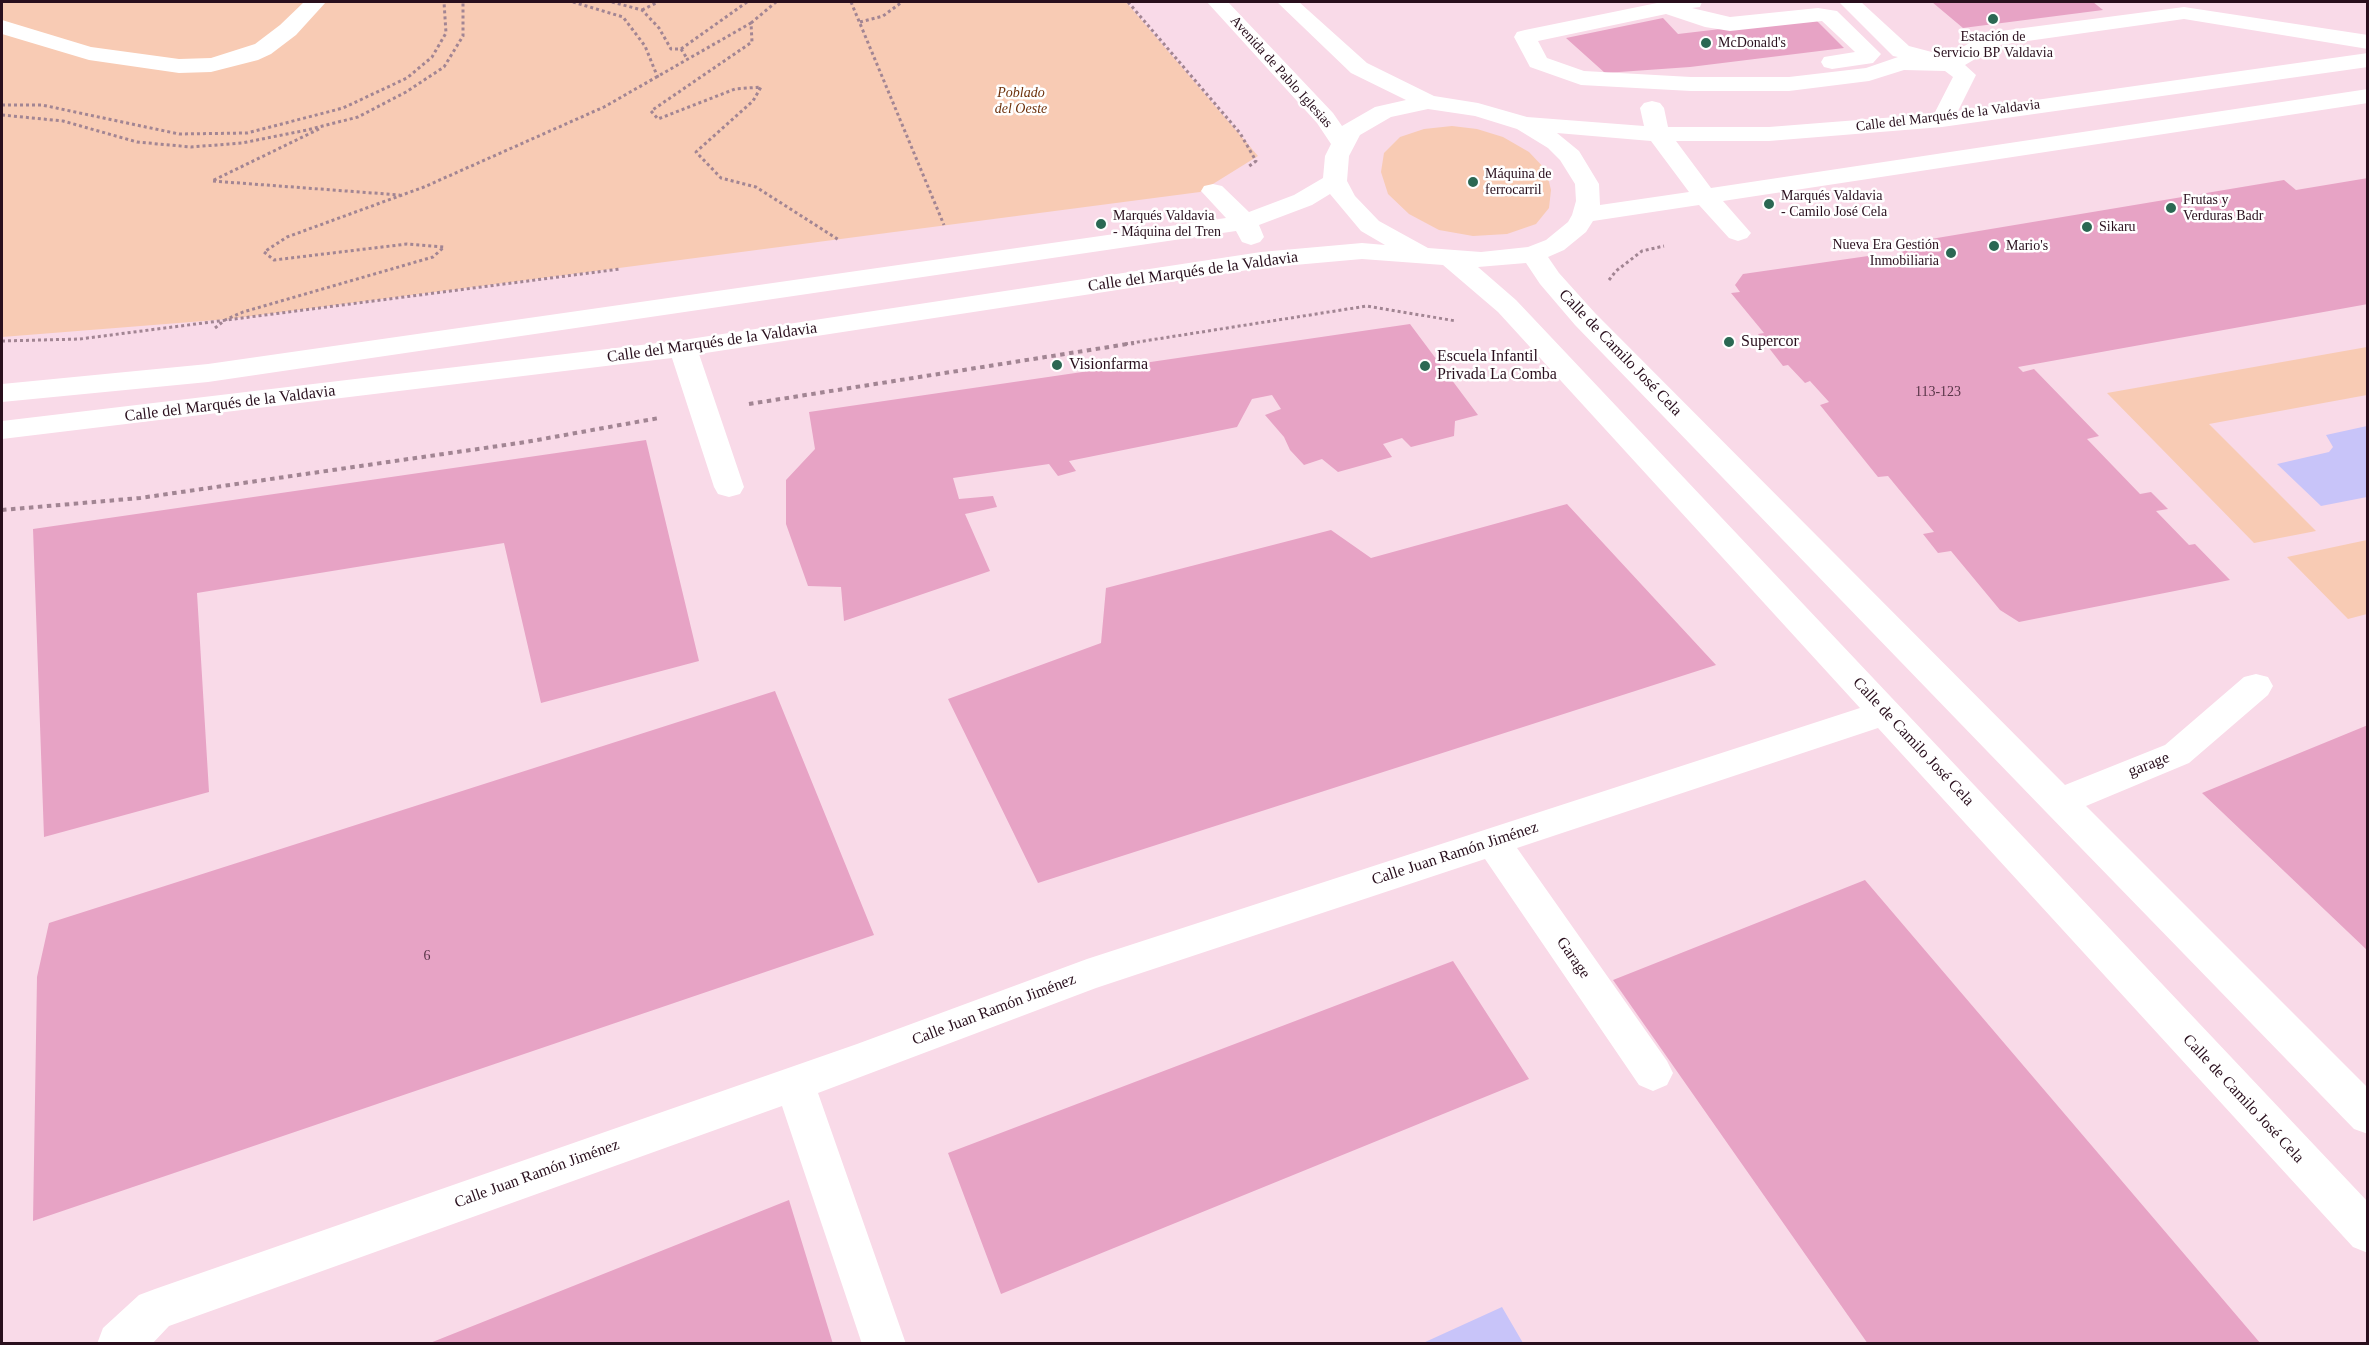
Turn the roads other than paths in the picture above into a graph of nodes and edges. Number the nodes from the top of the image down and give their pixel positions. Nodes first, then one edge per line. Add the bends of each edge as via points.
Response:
1 (315, 2) edge
2 (1217, 2) edge
3 (1287, 2) edge
4 (1692, 2) edge
5 (1849, 2) edge
6 (1666, 7) junction
7 (2175, 7) edge
8 (2, 27) edge
9 (2367, 42) edge
10 (2367, 60) edge
11 (1950, 64) junction
12 (1744, 84) junction
13 (2367, 96) edge
14 (1428, 102) junction
15 (1652, 108) dead end
16 (1942, 120) junction
17 (1525, 124) junction
18 (1658, 134) junction
19 (1343, 144) junction
20 (1335, 181) junction
21 (1213, 191) road end
22 (1705, 197) junction
23 (1585, 215) junction
24 (1245, 222) junction
25 (1738, 233) road end
26 (1533, 254) junction
27 (1436, 256) junction
28 (1261, 260) junction
29 (683, 348) junction
30 (2, 393) edge
31 (2, 430) edge
32 (729, 487) dead end
33 (2256, 686) dead end
34 (1886, 712) junction
35 (2058, 801) junction
36 (1493, 842) junction
37 (1653, 1073) dead end
38 (794, 1083) junction
39 (2367, 1116) edge
40 (2367, 1233) edge
41 (119, 1344) edge
42 (884, 1344) edge

1 - 8 street via 285,40 211,65 179,66 89,53
2 - 19 street, Avenida de Pablo Iglesias via 1325,118
3 - 14 street via 1359,68
4 - 6 street
5 - 11 street via 1901,51
6 - 12 street via 1730,24 1829,16 1869,54 1865,58 1771,70
6 - 12 street via 1525,37 1538,62 1581,78
7 - 9 street
7 - 11 street via 1993,39
10 - 16 street, Calle del Marqués de la Valdavia
11 - 12 street via 1902,63 1869,74 1789,84
11 - 16 street via 1965,75
13 - 22 street
14 - 17 street via 1478,110
14 - 19 street via 1383,112 1350,131
15 - 18 street
16 - 18 street, Calle del Marqués de la Valdavia via 1769,134
17 - 18 street, Calle del Marqués de la Valdavia
17 - 23 street via 1556,143 1579,168 1587,184
18 - 22 street
19 - 20 street via 1337,156
20 - 24 street, Calle del Marqués de la Valdavia via 1303,200
20 - 27 street via 1345,199 1370,226
21 - 24 street
22 - 23 street
22 - 25 street
23 - 26 street via 1567,237
24 - 28 street
24 - 30 street, Calle del Marqués de la Valdavia via 189,376
26 - 27 street via 1481,260
26 - 35 street, Calle de Camilo José Cela via 1571,303
27 - 28 street, Calle del Marqués de la Valdavia via 1362,251
27 - 34 street, Calle de Camilo José Cela via 1517,317
28 - 29 street, Calle del Marqués de la Valdavia
29 - 31 street, Calle del Marqués de la Valdavia
29 - 32 street
33 - 35 street, garage via 2177,754
34 - 36 street, Calle Juan Ramón Jiménez
34 - 40 street, Calle de Camilo José Cela
35 - 39 street, Calle de Camilo José Cela
36 - 37 street, Garage
36 - 38 street, Calle Juan Ramón Jiménez via 1087,975
38 - 41 street, Calle Juan Ramón Jiménez via 155,1310
38 - 42 street

